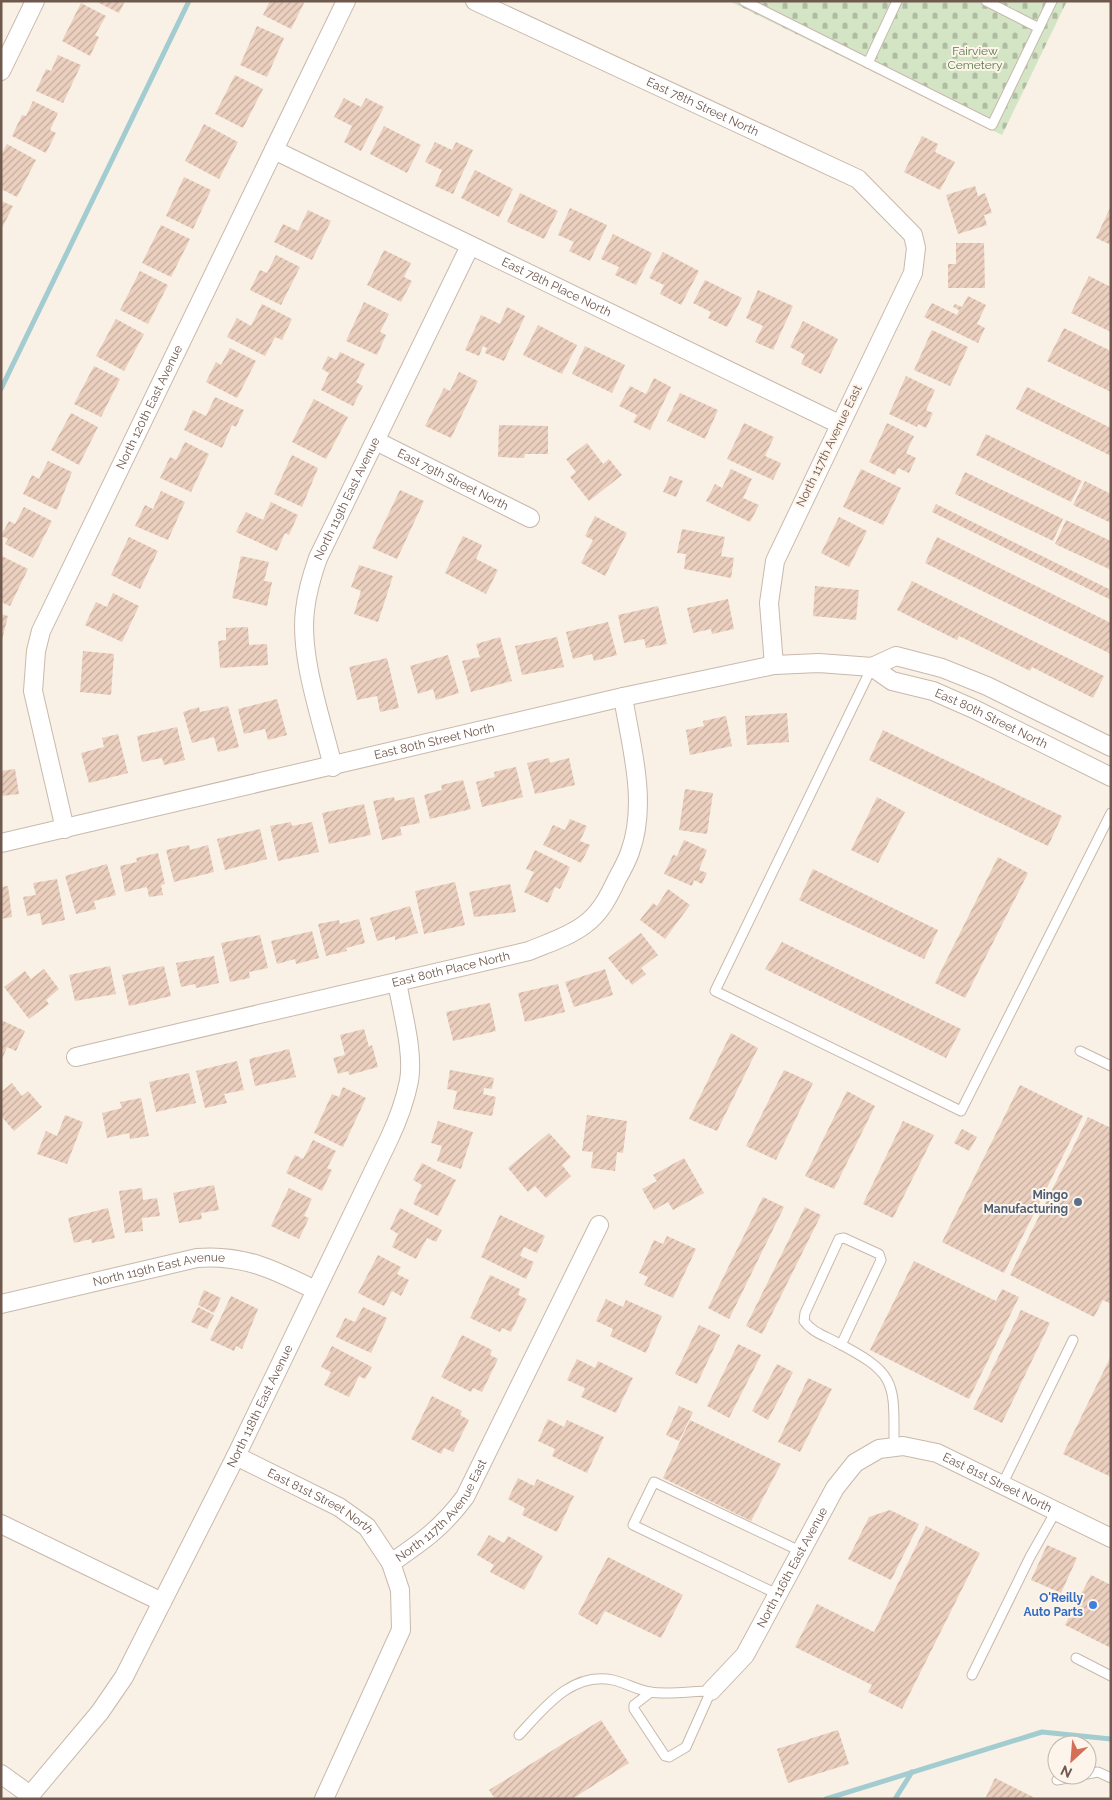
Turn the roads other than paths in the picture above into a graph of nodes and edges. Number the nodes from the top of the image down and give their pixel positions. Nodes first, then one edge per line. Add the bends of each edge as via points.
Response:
1 (35, 1) edge
2 (346, 1) edge
3 (476, 1) edge
4 (744, 1) edge
5 (898, 1) edge
6 (986, 1) edge
7 (1052, 1) edge
8 (1039, 28) junction
9 (868, 63) junction
10 (1, 71) edge
11 (274, 150) junction
12 (913, 235) joint
13 (470, 246) junction
14 (839, 424) junction
15 (376, 441) junction
16 (530, 518) dead end
17 (774, 665) junction
18 (872, 667) junction
19 (623, 697) junction
20 (1111, 747) edge
21 (333, 767) junction
22 (1111, 777) edge
23 (1111, 812) edge
24 (65, 829) junction
25 (1, 843) edge
26 (397, 982) junction
27 (1080, 1051) dead end
28 (76, 1057) dead end
29 (1111, 1066) edge
30 (599, 1226) dead end
31 (315, 1290) junction
32 (1, 1304) edge
33 (1073, 1340) dead end
34 (841, 1344) junction
35 (886, 1448) junction
36 (236, 1456) junction
37 (1002, 1485) junction
38 (1056, 1511) junction
39 (1, 1524) edge
40 (1111, 1538) edge
41 (800, 1551) junction
42 (391, 1563) junction
43 (777, 1594) junction
44 (162, 1602) junction
45 (1076, 1658) dead end
46 (972, 1676) dead end
47 (1111, 1676) edge
48 (711, 1691) junction
49 (651, 1692) junction
50 (520, 1734) dead end
51 (1097, 1772) edge
52 (1, 1774) edge
53 (1111, 1778) edge
54 (28, 1797) edge
55 (324, 1799) edge

1 - 10 street
2 - 11 street, North 120th East Avenue
3 - 12 street, East 78th Street North via 858,179
4 - 9 lane
5 - 9 lane
6 - 8 lane
7 - 8 lane
8 - 9 lane via 992,125
11 - 13 street, East 78th Place North
11 - 24 street, North 120th East Avenue via 41,631 33,691
12 - 14 street, North 117th Avenue East via 916,248 913,273
13 - 14 street, East 78th Place North
13 - 15 street, North 119th East Avenue
14 - 17 street, North 117th Avenue East via 775,561 769,603
15 - 16 street, East 79th Street North
15 - 21 street, North 119th East Avenue via 318,558 305,610 306,652
17 - 18 street, East 80th Street North via 819,663
17 - 19 street, East 80th Street North
18 - 20 street, East 80th Street North via 896,656 942,668 987,686
18 - 22 street, East 80th Street North via 892,681 933,691 974,709
18 - 23 lane via 714,991 961,1111
19 - 21 street, East 80th Street North
19 - 26 street, East 80th Place North via 637,783 638,810 630,851 601,909 567,935 529,950
21 - 24 street, East 80th Street North
24 - 25 street, East 80th Street North
26 - 28 street, East 80th Place North
26 - 31 street, North 118th East Avenue via 409,1058 405,1099 389,1139
27 - 29 lane
30 - 42 street, North 117th Avenue East via 466,1497 432,1536
31 - 32 street, North 119th East Avenue via 255,1262 215,1256
31 - 36 street, North 118th East Avenue
33 - 37 lane
34 - 34 lane via 809,1328 804,1321 839,1240 844,1238 879,1254 881,1260
34 - 35 lane via 882,1370 890,1385 894,1403
35 - 37 street, East 81st Street North via 903,1446 937,1453
35 - 41 street, North 116th East Avenue via 855,1463 835,1488
36 - 42 street, East 81st Street North via 344,1511 367,1527
36 - 44 street, North 118th East Avenue
37 - 38 street, East 81st Street North
38 - 40 street, East 81st Street North
38 - 46 lane
39 - 44 street
41 - 43 street, North 116th East Avenue
41 - 43 lane via 654,1482 633,1525
42 - 55 street, North 117th Avenue East via 400,1590 400,1630
43 - 48 street, North 116th East Avenue via 745,1655
44 - 54 street, North 118th East Avenue via 124,1677 100,1712
45 - 47 lane
48 - 49 lane
48 - 49 lane via 686,1747 670,1757 665,1756 634,1709 634,1704
49 - 50 lane via 612,1680 586,1680 552,1699
51 - 53 lane
52 - 54 street

